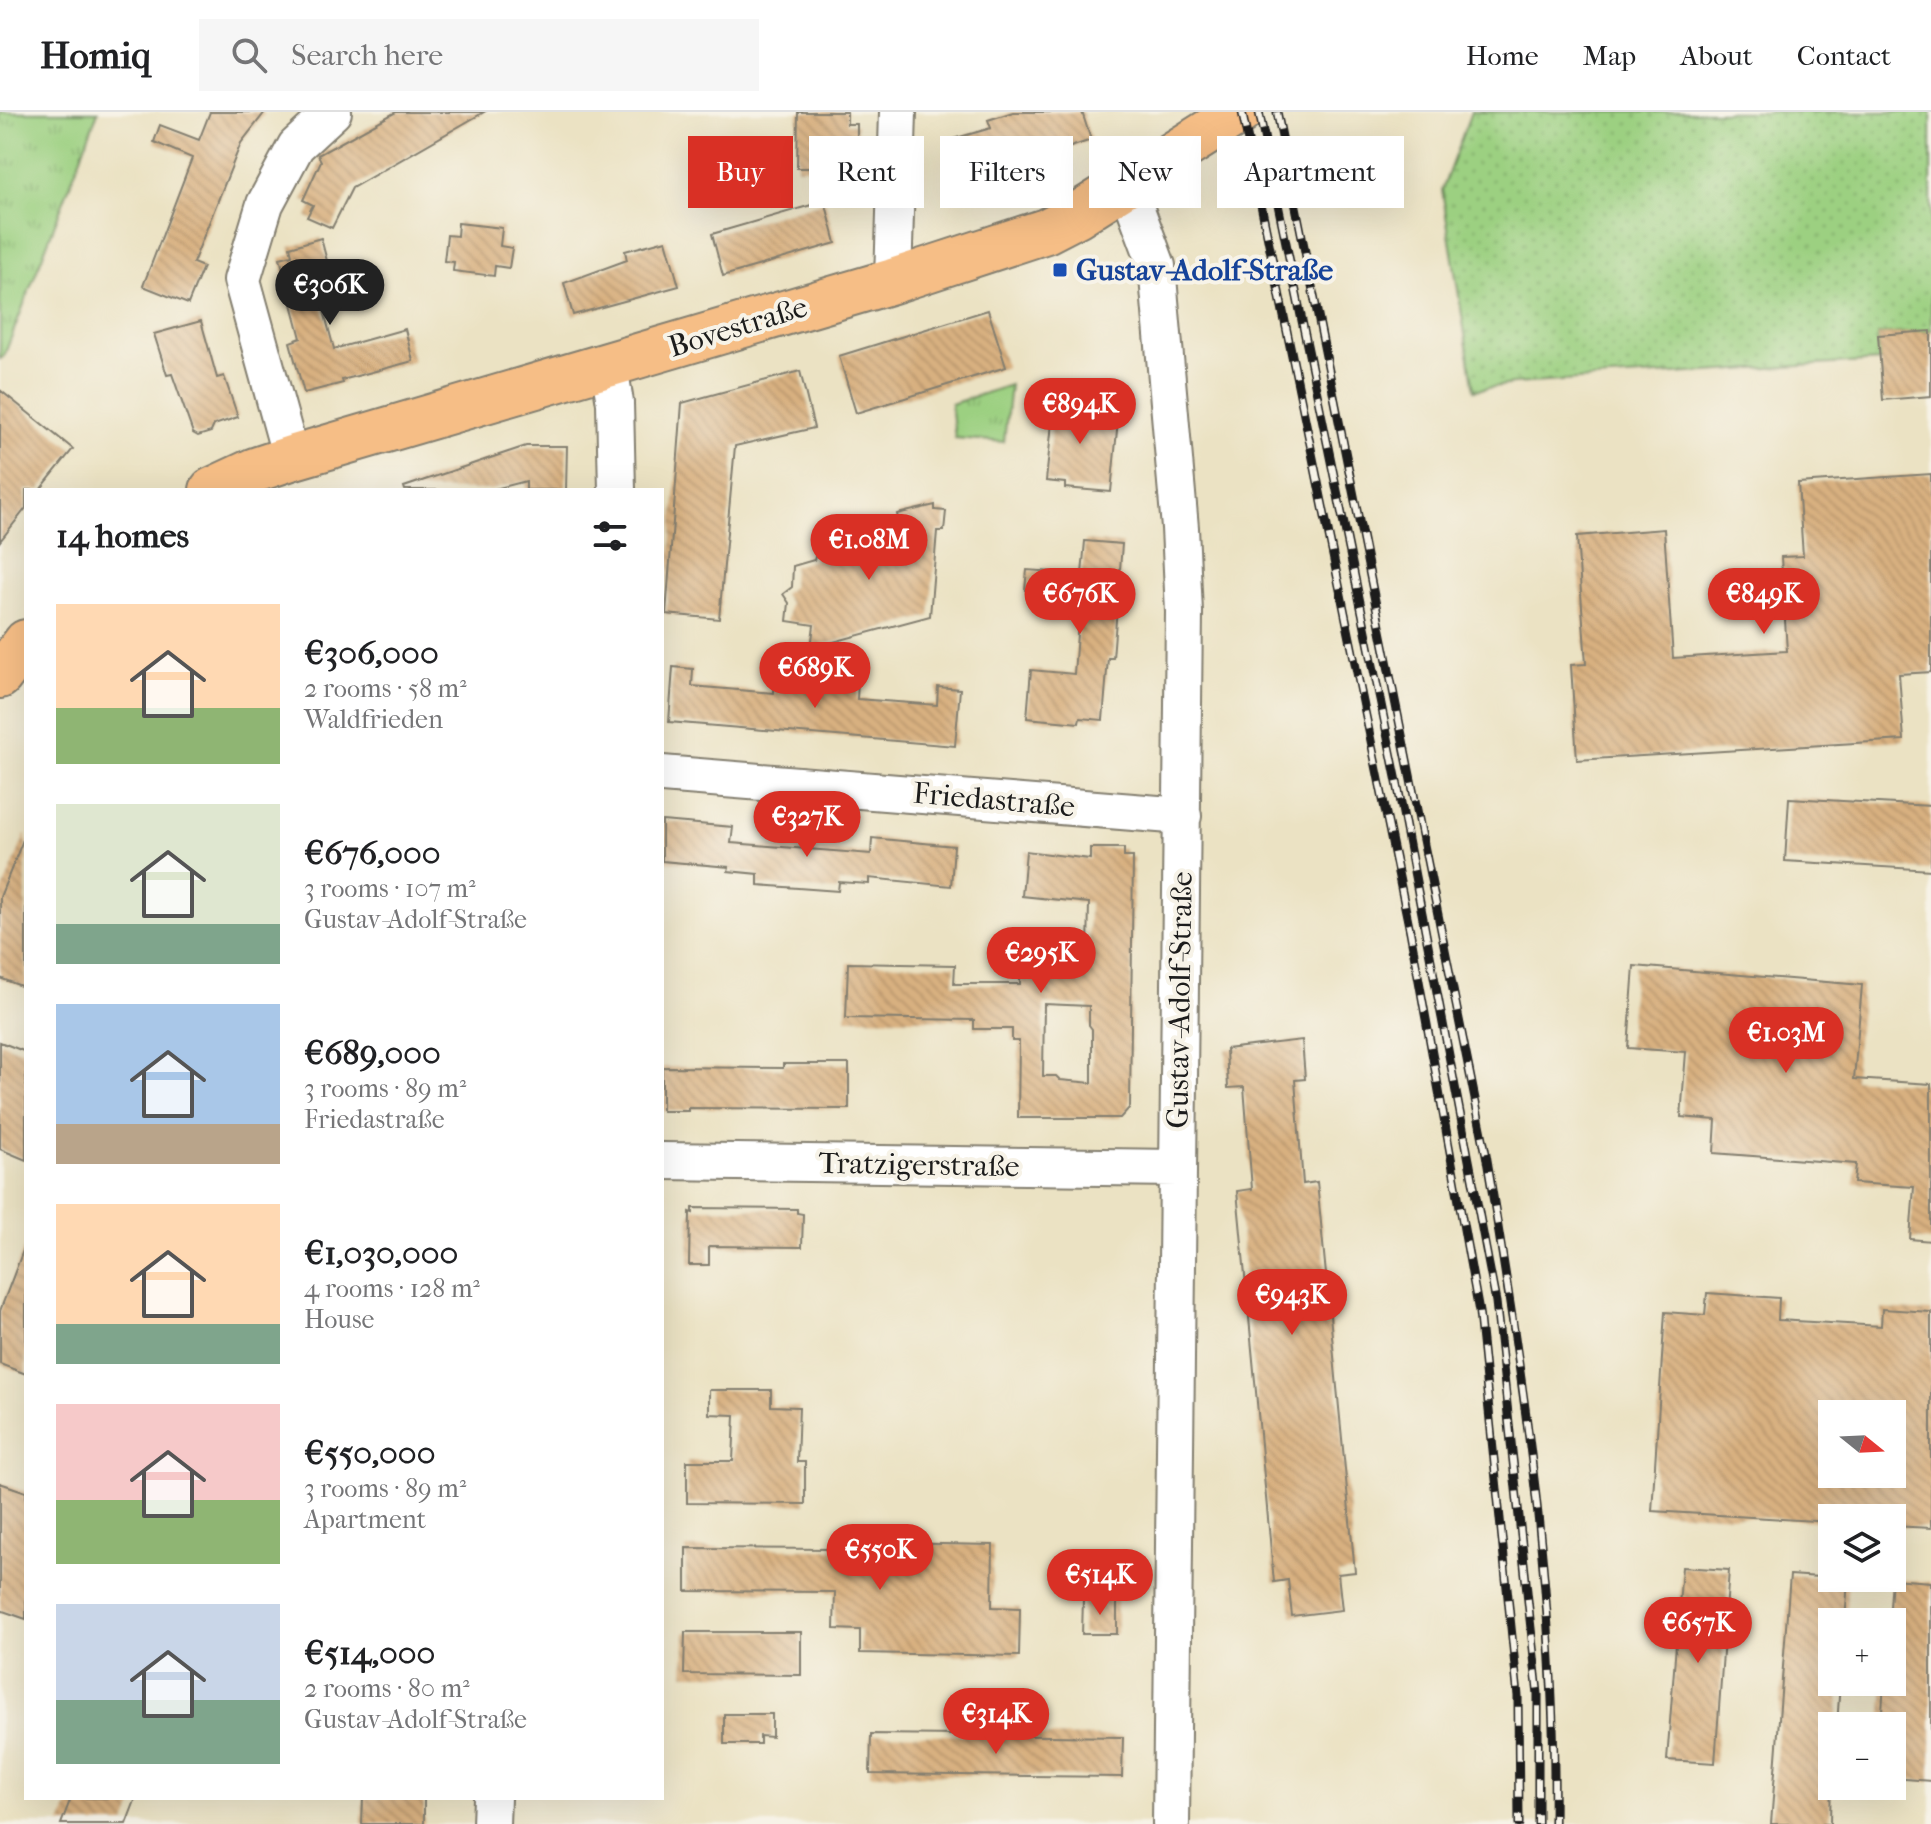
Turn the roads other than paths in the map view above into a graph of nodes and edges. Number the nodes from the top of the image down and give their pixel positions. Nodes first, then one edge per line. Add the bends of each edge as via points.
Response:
1 (333, 112) edge
2 (898, 112) edge
3 (1240, 112) edge
4 (1201, 136) edge
5 (1089, 205) edge
6 (1135, 208) edge
7 (893, 281) junction
8 (609, 366) junction
9 (291, 458) junction
10 (216, 488) edge
11 (617, 488) edge
12 (24, 645) edge
13 (0, 676) edge
14 (664, 774) edge
15 (1183, 816) junction
16 (664, 1161) edge
17 (1177, 1168) junction
18 (492, 1800) edge
19 (491, 1824) edge
20 (1171, 1824) edge

1 - 9 street via 296,146 265,204 242,280
2 - 7 street
3 - 4 main road, Bovestraße
5 - 7 main road, Bovestraße via 1046,231
6 - 15 street, Gustav-Adolf-Straße via 1157,266 1180,528
7 - 8 main road, Bovestraße
8 - 9 main road, Bovestraße
8 - 11 street
9 - 10 main road, Bovestraße
12 - 13 main road
14 - 15 street, Friedastraße
15 - 17 street, Gustav-Adolf-Straße
16 - 17 street, Tratzigerstraße
17 - 20 street, Gustav-Adolf-Straße
18 - 19 street

